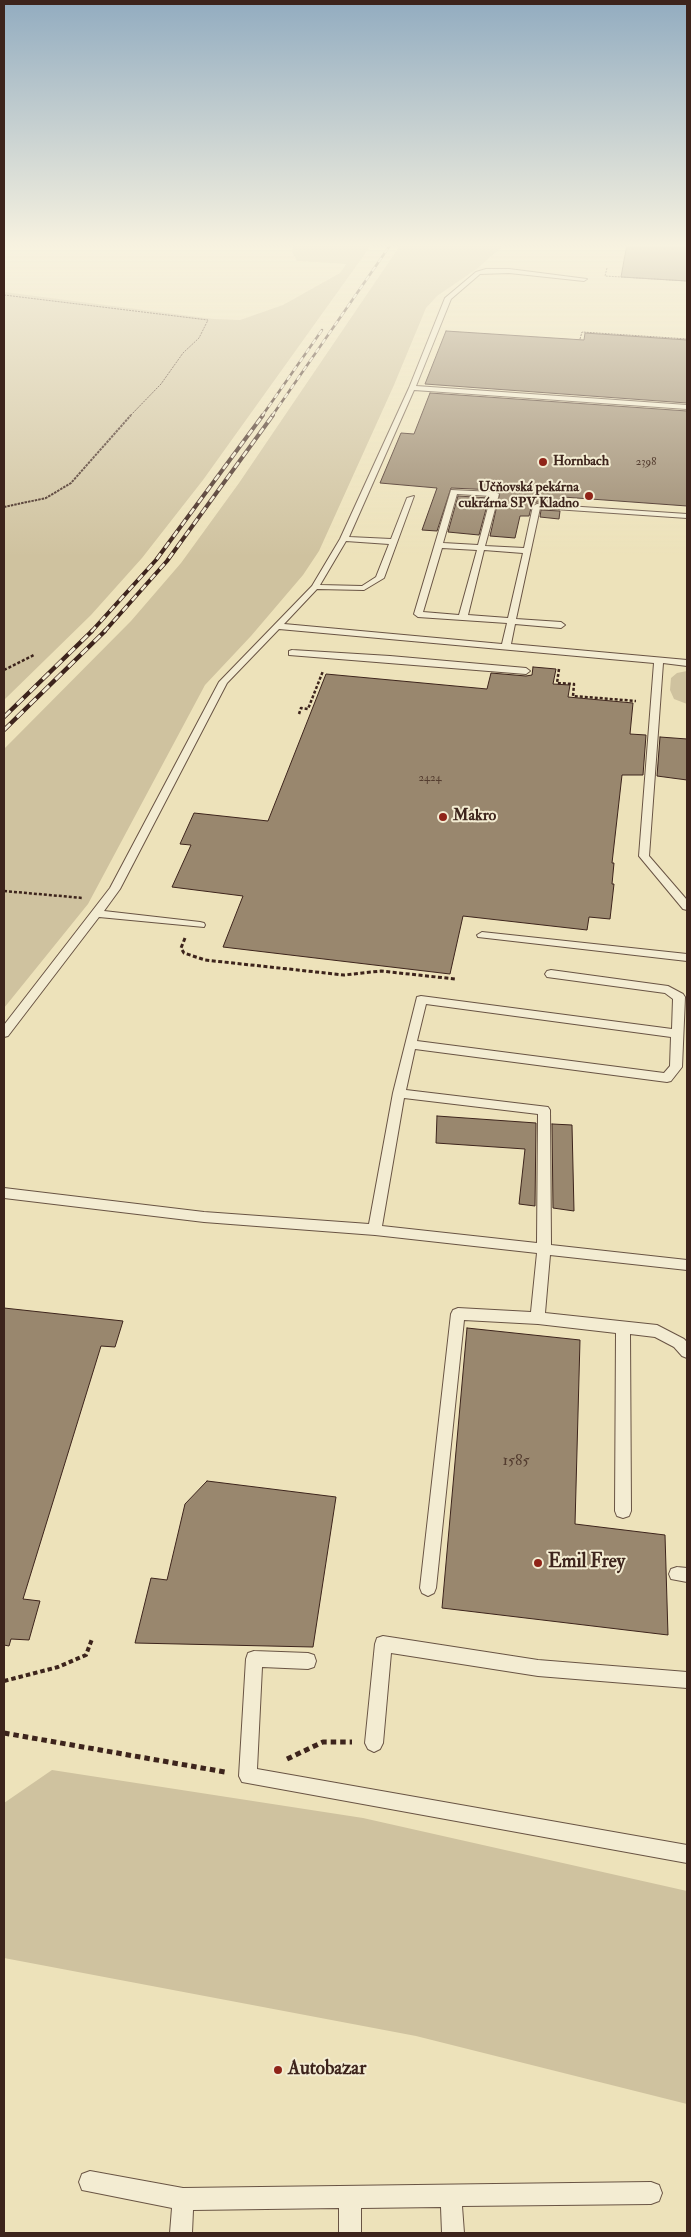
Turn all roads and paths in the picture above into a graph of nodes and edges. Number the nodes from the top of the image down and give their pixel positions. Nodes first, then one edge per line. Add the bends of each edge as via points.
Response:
1 (188, 348) edge
2 (428, 348) edge
3 (412, 388) junction
4 (687, 406) edge
5 (411, 498) dead end
6 (4, 507) edge
7 (687, 516) edge
8 (344, 539) junction
9 (394, 542) junction
10 (438, 545) junction
11 (481, 548) junction
12 (527, 551) junction
13 (315, 588) junction
14 (463, 617) junction
15 (512, 621) junction
16 (561, 625) dead end
17 (279, 626) junction
18 (506, 646) junction
19 (393, 648) junction
20 (292, 653) dead end
21 (34, 655) dead end
22 (659, 660) junction
23 (687, 662) edge
24 (559, 663) dead end
25 (324, 669) dead end
26 (4, 670) edge
27 (526, 671) dead end
28 (638, 692) dead end
29 (299, 714) dead end
30 (115, 889) junction
31 (4, 891) edge
32 (682, 897) edge
33 (687, 907) edge
34 (96, 913) junction
35 (200, 925) dead end
36 (482, 935) dead end
37 (184, 942) dead end
38 (687, 958) edge
39 (551, 974) dead end
40 (455, 979) dead end
41 (4, 1033) edge
42 (677, 1034) junction
43 (410, 1044) junction
44 (399, 1093) junction
45 (4, 1193) edge
46 (375, 1230) junction
47 (544, 1248) junction
48 (687, 1265) edge
49 (538, 1318) junction
50 (623, 1328) junction
51 (687, 1352) edge
52 (623, 1511) dead end
53 (428, 1588) dead end
54 (92, 1639) dead end
55 (308, 1660) dead end
56 (687, 1680) edge
57 (4, 1681) edge
58 (4, 1733) edge
59 (374, 1743) joint
60 (248, 1776) junction
61 (687, 1854) edge
62 (90, 2182) dead end
63 (651, 2193) dead end
64 (451, 2196) junction
65 (350, 2197) junction
66 (183, 2199) junction
67 (181, 2233) edge
68 (350, 2233) edge
69 (453, 2233) edge

1 - 6 path via 161,384 71,483 46,498
2 - 3 lane
3 - 4 lane
3 - 8 lane
5 - 9 lane
7 - 12 lane via 537,506
8 - 9 lane
8 - 13 lane
9 - 13 lane via 380,578 364,588
10 - 11 lane
10 - 11 lane via 454,492 495,494
10 - 14 lane via 418,614
11 - 12 lane
11 - 14 lane
12 - 15 lane
13 - 17 lane
14 - 15 lane
15 - 16 lane
15 - 18 lane
17 - 19 lane
17 - 30 lane via 223,682
18 - 19 lane
18 - 22 lane
19 - 20 lane
19 - 27 lane
21 - 26 path
22 - 23 lane
22 - 32 lane via 644,856
24 - 28 path via 557,683 574,684 573,696 637,702
25 - 29 path via 308,709 300,708
30 - 31 path via 84,898
30 - 34 lane
32 - 33 lane
34 - 35 lane
34 - 41 lane
36 - 38 lane
37 - 40 path via 181,948 184,952 205,960 344,976 381,971
39 - 42 lane via 668,990 679,997
42 - 43 lane via 420,1000
42 - 43 lane via 676,1067 667,1078
43 - 44 lane
44 - 46 lane
44 - 47 lane via 544,1110
45 - 46 lane via 204,1217
46 - 47 lane
47 - 48 lane
47 - 49 lane
49 - 50 lane
49 - 53 lane via 458,1314
50 - 51 lane via 657,1332 679,1343
50 - 52 lane
54 - 57 path via 86,1655 58,1667
55 - 60 lane via 254,1659
56 - 59 lane via 538,1668 383,1644
58 - 60 path
59 - 60 path via 323,1742
60 - 61 lane
62 - 66 lane
63 - 64 lane
64 - 65 lane
64 - 69 lane
65 - 66 lane
65 - 68 lane
66 - 67 lane

